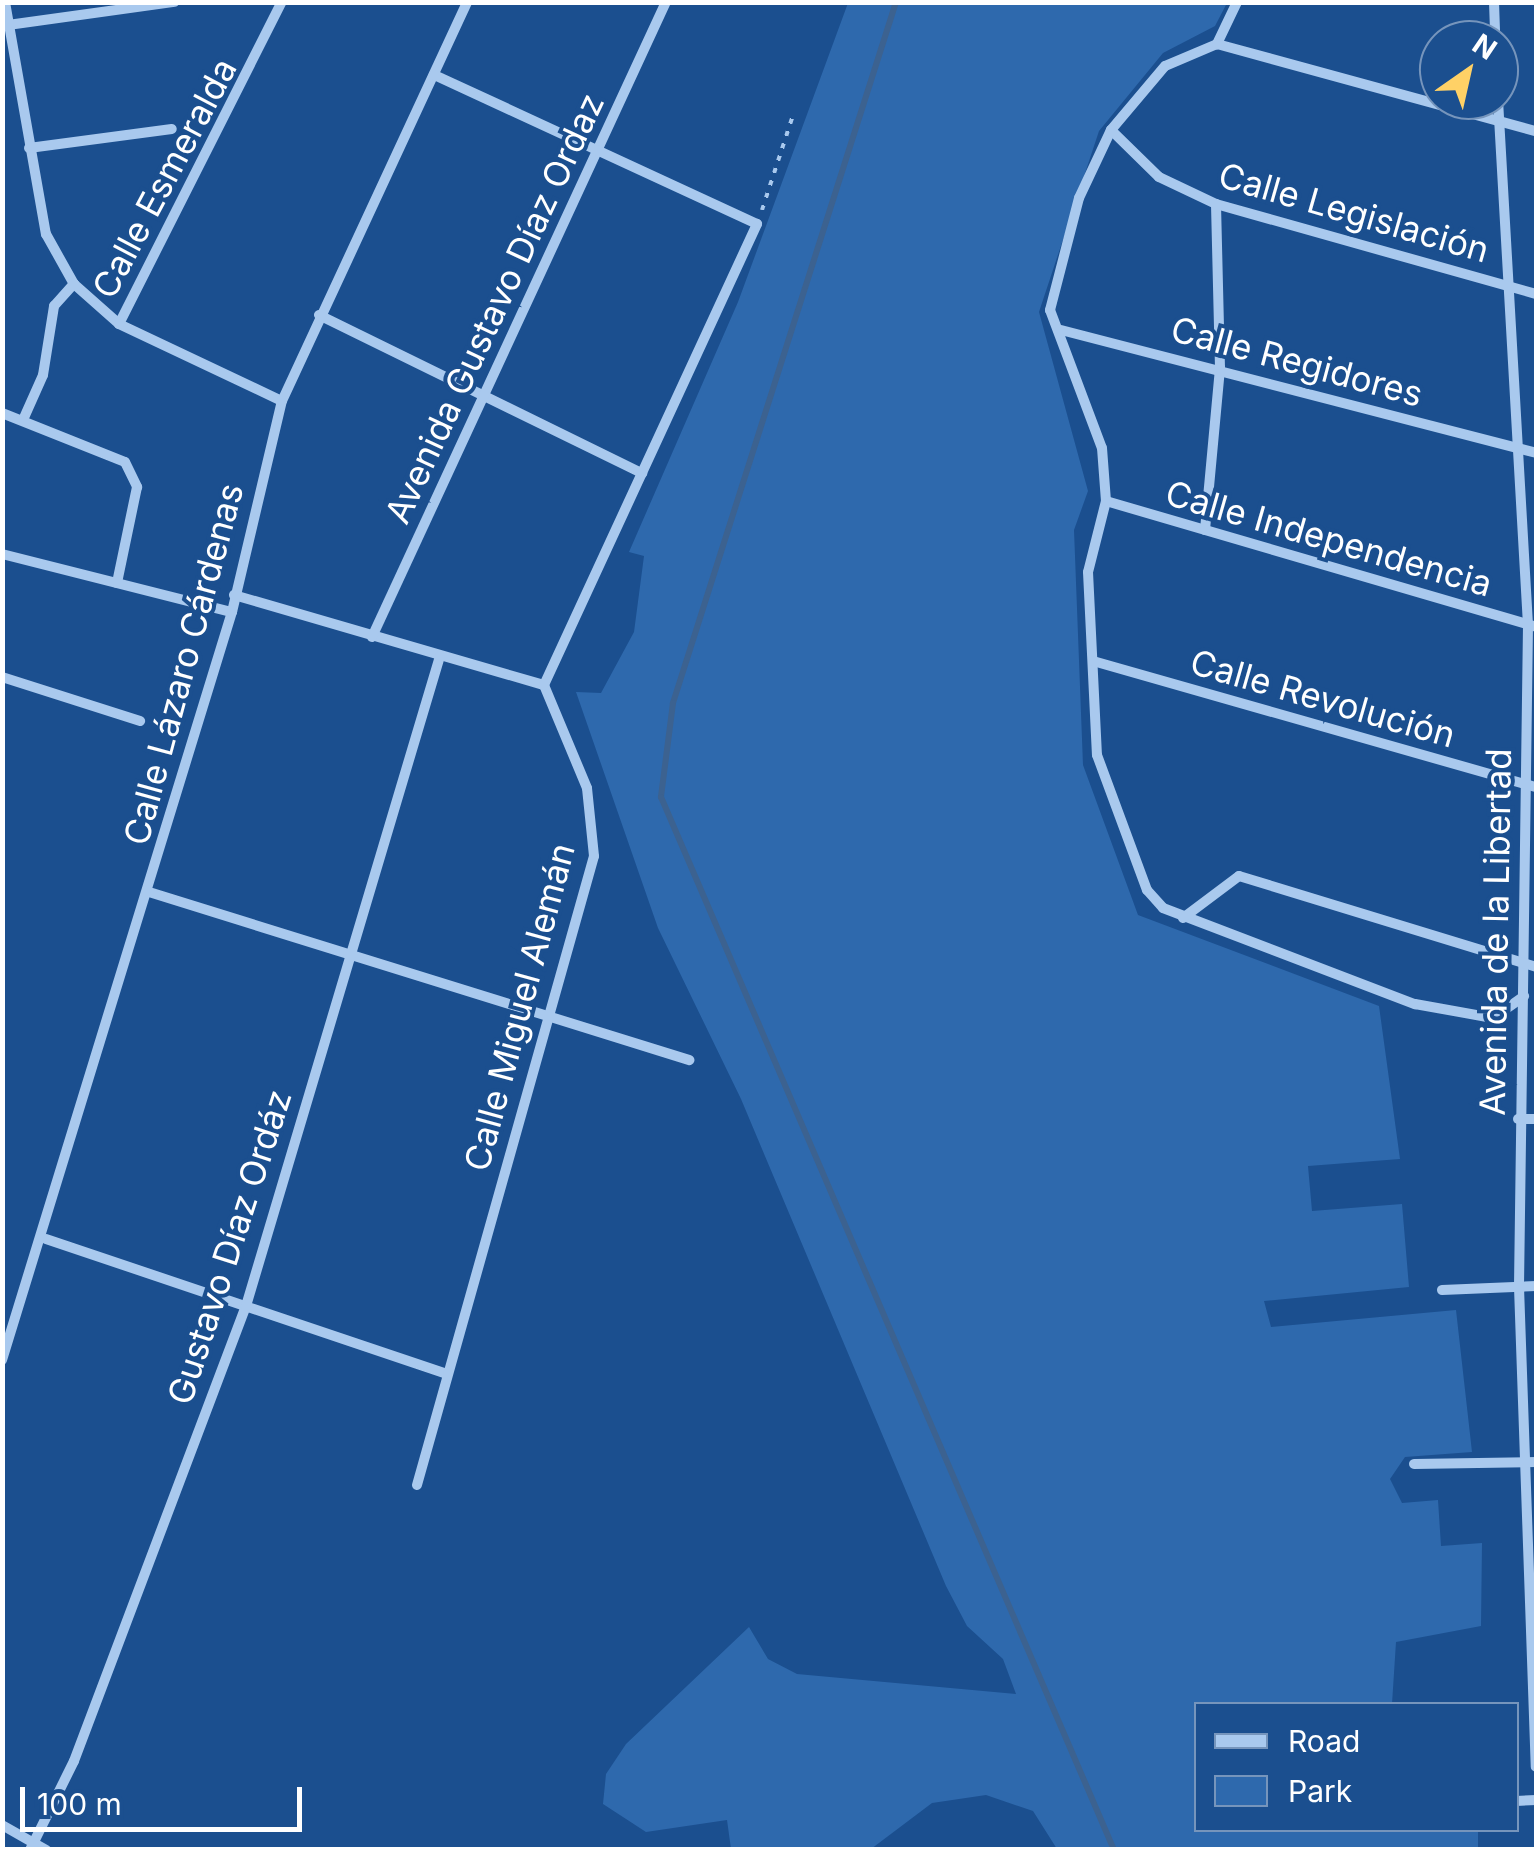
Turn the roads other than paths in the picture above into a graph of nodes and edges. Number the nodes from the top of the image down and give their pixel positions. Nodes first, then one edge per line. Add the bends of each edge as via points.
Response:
1 (5, 2) edge
2 (174, 2) edge
3 (282, 2) edge
4 (467, 2) edge
5 (666, 2) edge
6 (1237, 2) edge
7 (8, 25) junction
8 (1217, 44) junction
9 (434, 75) junction
10 (1499, 122) junction
11 (172, 129) dead end
12 (1111, 130) junction
13 (1536, 131) edge
14 (29, 148) junction
15 (597, 150) junction
16 (1216, 204) junction
17 (74, 284) junction
18 (1514, 288) junction
19 (1536, 294) edge
20 (319, 316) junction
21 (119, 324) junction
22 (1061, 330) junction
23 (1220, 368) junction
24 (484, 396) junction
25 (282, 401) junction
26 (2, 412) edge
27 (23, 420) junction
28 (1518, 448) junction
29 (1536, 454) edge
30 (642, 473) junction
31 (1106, 501) junction
32 (1205, 530) junction
33 (2, 554) edge
34 (117, 583) junction
35 (234, 595) junction
36 (232, 612) junction
37 (1532, 626) edge
38 (372, 637) junction
39 (440, 656) junction
40 (1094, 661) junction
41 (2, 677) edge
42 (544, 685) junction
43 (140, 721) dead end
44 (1532, 786) edge
45 (149, 892) junction
46 (1183, 918) junction
47 (351, 954) junction
48 (1533, 965) edge
49 (1524, 995) junction
50 (550, 1017) junction
51 (689, 1060) dead end
52 (1536, 1119) edge
53 (1518, 1120) junction
54 (46, 1239) junction
55 (1536, 1286) edge
56 (1519, 1287) junction
57 (1442, 1290) dead end
58 (246, 1306) junction
59 (2, 1360) edge
60 (444, 1373) junction
61 (1532, 1462) edge
62 (1414, 1464) dead end
63 (417, 1485) dead end
64 (1535, 1642) edge
65 (1536, 1767) edge
66 (2, 1825) edge
67 (32, 1846) edge
68 (46, 1850) edge

1 - 7 street
2 - 7 street
3 - 21 street, Calle Esmeralda
4 - 9 street, Calle Lázaro Cárdenas
5 - 15 street, Avenida Gustavo Díaz Ordaz
6 - 8 street
7 - 14 street
8 - 10 street
8 - 12 street via 1164,66
9 - 15 street
9 - 20 street, Calle Lázaro Cárdenas
10 - 13 street
10 - 18 street, Avenida de la Libertad
11 - 14 street
12 - 16 street, Calle Legislación via 1158,176
12 - 22 street via 1065,244 1050,310
14 - 17 street via 46,234
15 - 24 street, Avenida Gustavo Díaz Ordaz
15 - 30 street via 757,224
16 - 18 street, Calle Legislación
16 - 23 street
17 - 21 street
17 - 27 street via 54,306 43,375
18 - 19 street, Calle Legislación
18 - 28 street, Avenida de la Libertad
20 - 24 street
20 - 25 street, Calle Lázaro Cárdenas
21 - 25 street
22 - 23 street, Calle Regidores
22 - 31 street via 1097,419
23 - 28 street, Calle Regidores
23 - 32 street
24 - 30 street
24 - 38 street, Avenida Gustavo Díaz Ordaz
25 - 35 street, Calle Lázaro Cárdenas
26 - 27 street
27 - 34 street via 114,454 137,487
28 - 29 street, Calle Regidores
28 - 37 street, Avenida de la Libertad
30 - 42 street
31 - 32 street, Calle Independencia
31 - 40 street via 1089,552
32 - 37 street, Calle Independencia
33 - 34 street
34 - 36 street
35 - 36 street, Calle Lázaro Cárdenas
35 - 38 street
36 - 45 street, Calle Lázaro Cárdenas
37 - 44 street, Avenida de la Libertad
38 - 39 street
39 - 42 street
39 - 47 street, Gustavo Díaz Ordáz
40 - 44 street, Calle Revolución
40 - 46 street via 1097,755 1153,900
41 - 43 street
42 - 50 street, Calle Miguel Alemán via 594,828 588,888
44 - 48 street, Avenida de la Libertad
45 - 47 street
45 - 54 street, Calle Lázaro Cárdenas
46 - 48 street via 1239,876
46 - 49 street via 1414,1004 1493,1018
47 - 50 street
47 - 58 street, Gustavo Díaz Ordáz
48 - 49 street, Avenida de la Libertad
49 - 53 street, Avenida de la Libertad
50 - 51 street
50 - 60 street, Calle Miguel Alemán
52 - 53 street
53 - 56 street, Avenida de la Libertad
54 - 58 street
54 - 59 street, Calle Lázaro Cárdenas
55 - 56 street
56 - 57 street
56 - 61 street, Avenida de la Libertad
58 - 60 street
58 - 67 street, Gustavo Díaz Ordáz via 74,1762
60 - 63 street, Calle Miguel Alemán
61 - 62 street
61 - 64 street, Avenida de la Libertad
64 - 65 street, Avenida de la Libertad
66 - 67 street
67 - 68 street

